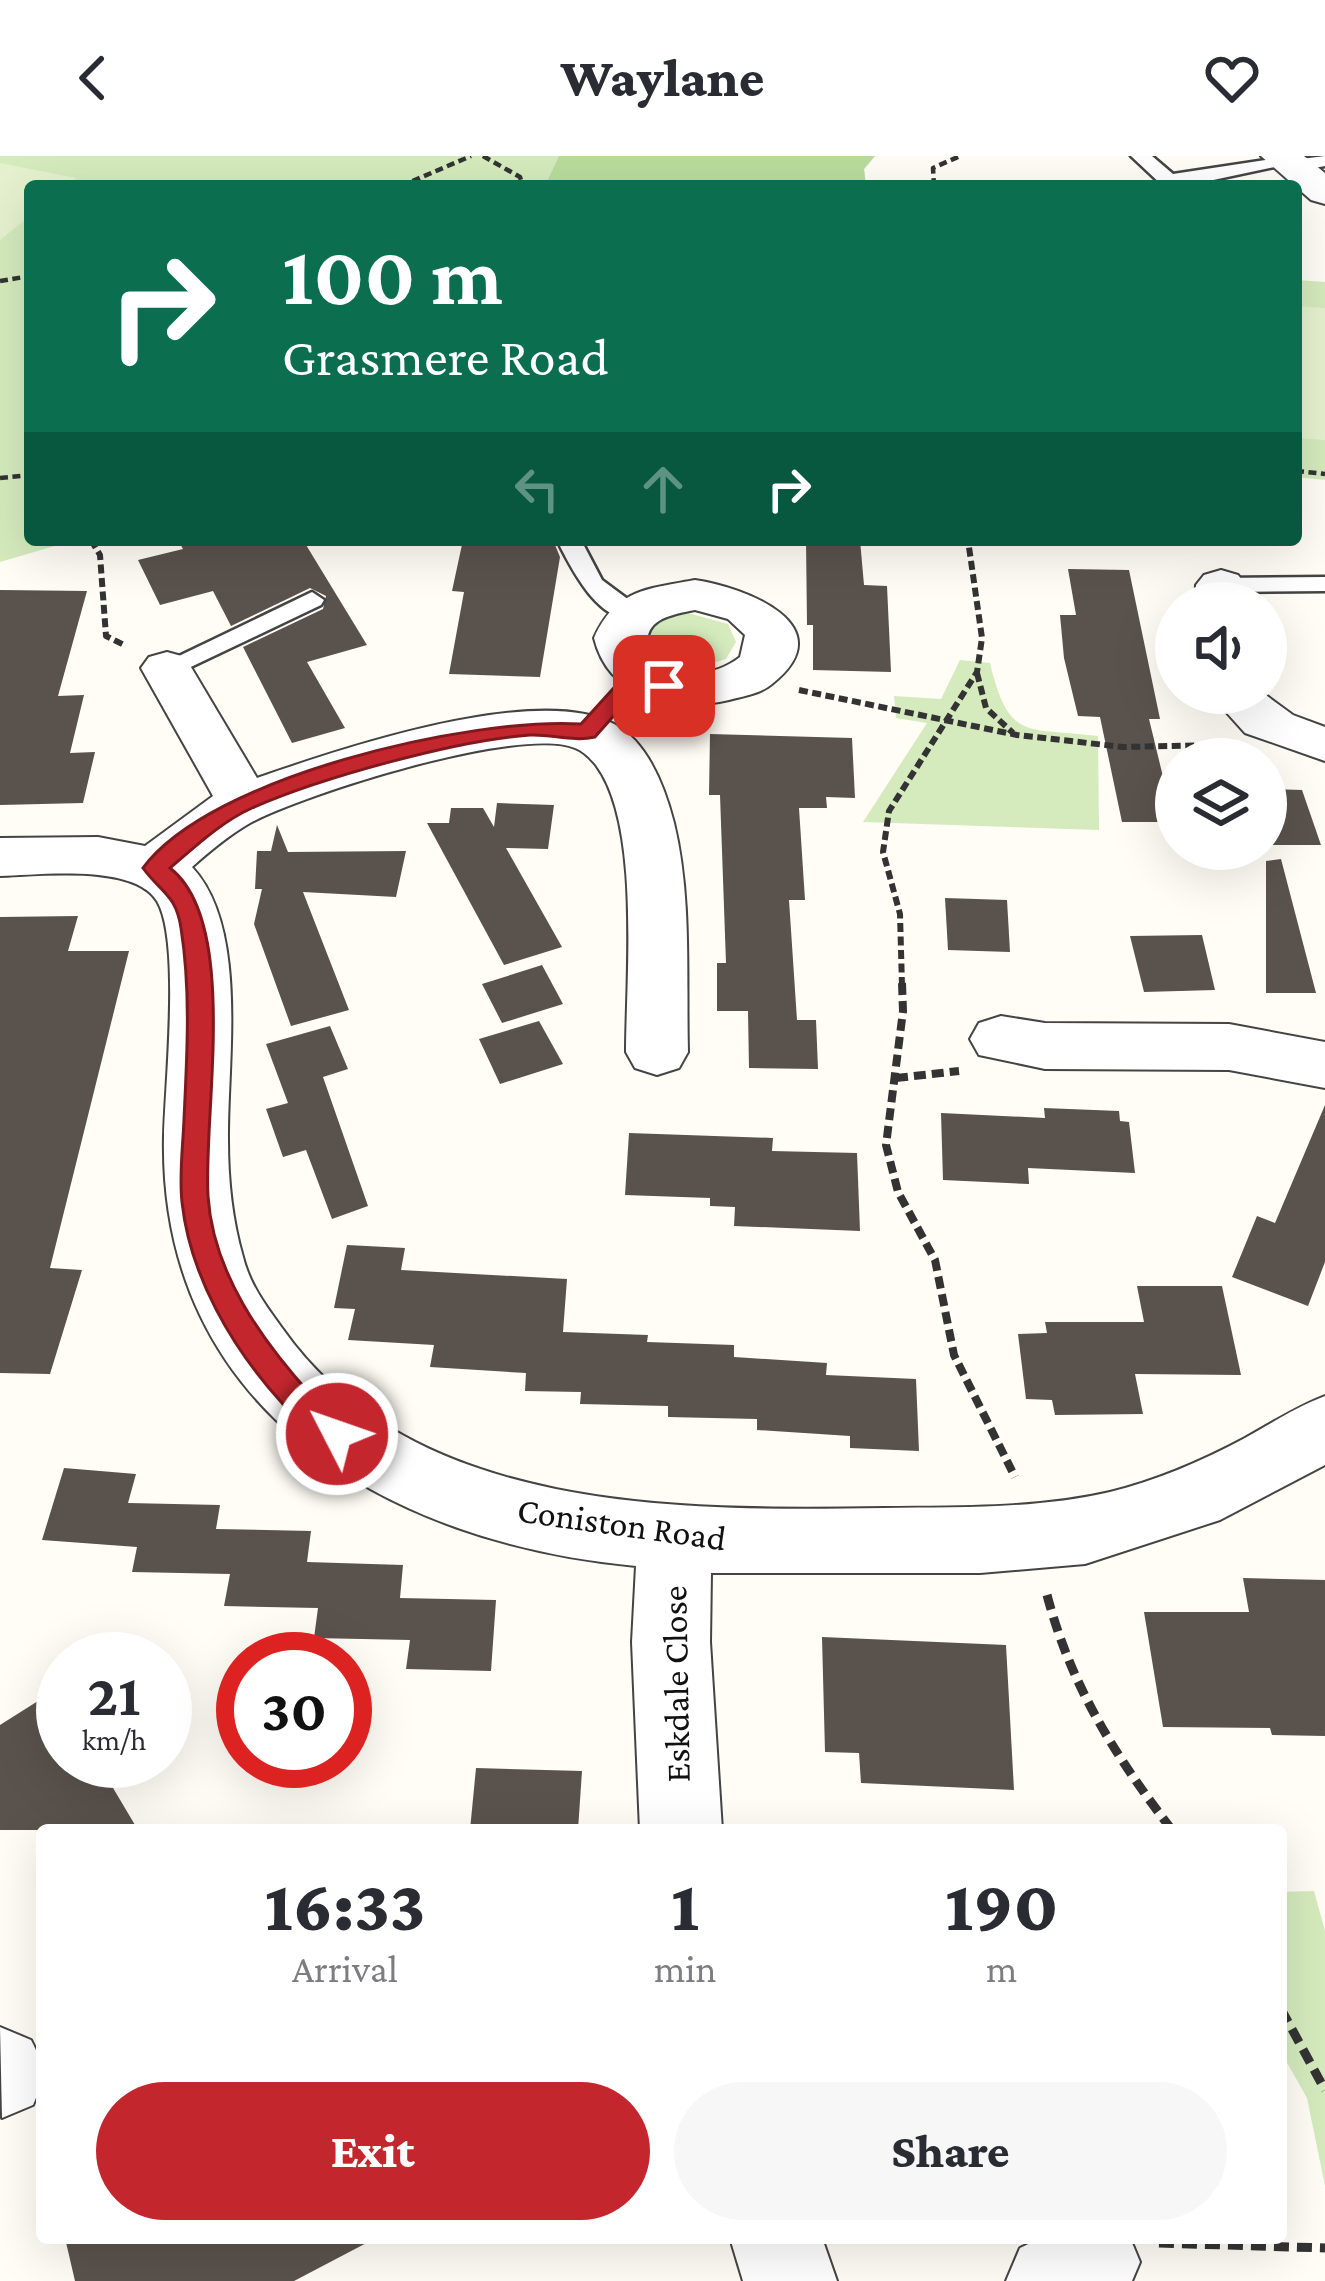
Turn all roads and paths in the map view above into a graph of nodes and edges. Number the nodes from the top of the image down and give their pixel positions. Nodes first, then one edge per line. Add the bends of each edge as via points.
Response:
1 (471, 156) edge
2 (483, 156) edge
3 (960, 156) edge
4 (1141, 156) edge
5 (1296, 168) edge
6 (415, 180) edge
7 (521, 180) edge
8 (934, 180) edge
9 (1169, 180) edge
10 (1197, 180) edge
11 (1325, 194) edge
12 (95, 546) edge
13 (572, 546) edge
14 (969, 546) edge
15 (1325, 584) edge
16 (1287, 588) edge
17 (312, 599) dead end
18 (632, 614) junction
19 (167, 668) junction
20 (977, 672) junction
21 (638, 675) junction
22 (745, 679) junction
23 (1251, 714) edge
24 (948, 722) junction
25 (587, 732) junction
26 (1017, 735) junction
27 (1302, 738) edge
28 (244, 803) junction
29 (0, 857) edge
30 (155, 868) junction
31 (1001, 1039) dead end
32 (657, 1052) dead end
33 (1325, 1065) edge
34 (1324, 1430) edge
35 (1033, 1536) junction
36 (674, 1537) junction
37 (681, 1824) edge
38 (1167, 1824) edge
39 (1287, 2020) edge
40 (1325, 2090) edge
41 (778, 2244) edge
42 (1147, 2244) edge
43 (1210, 2244) edge
44 (1325, 2248) edge
45 (1073, 2271) edge
46 (790, 2281) edge

1 - 6 path
2 - 7 path
3 - 8 path via 933,168
4 - 9 lane
5 - 10 lane
5 - 11 street
12 - 19 path via 106,636
13 - 18 lane via 592,584
14 - 20 path via 982,638
15 - 16 lane
17 - 19 lane
18 - 21 street via 617,645
18 - 22 street via 675,596 743,606 769,632 770,649
19 - 28 street
20 - 24 path
20 - 26 path via 980,701
21 - 22 street via 692,690
21 - 25 street
22 - 24 path
23 - 27 street
24 - 26 path
24 - 35 path via 889,811 883,852 900,914 903,1011 886,1145 898,1192 935,1260 954,1355 1017,1480
25 - 28 street via 531,728 462,739
25 - 32 street via 626,767 639,800 649,849
26 - 27 path via 1123,747
28 - 30 street
29 - 30 street via 118,858
30 - 36 street, Coniston Road via 180,888 193,923 201,1020 195,1198 207,1262 261,1360 308,1412 366,1455 448,1492 558,1522
31 - 33 street via 1229,1047
34 - 35 street, Coniston Road via 1182,1503 1107,1526
35 - 36 street, Coniston Road
35 - 38 path via 1062,1659 1110,1751
36 - 37 street, Eskdale Close
39 - 40 path
41 - 46 street
42 - 45 path
43 - 44 path

